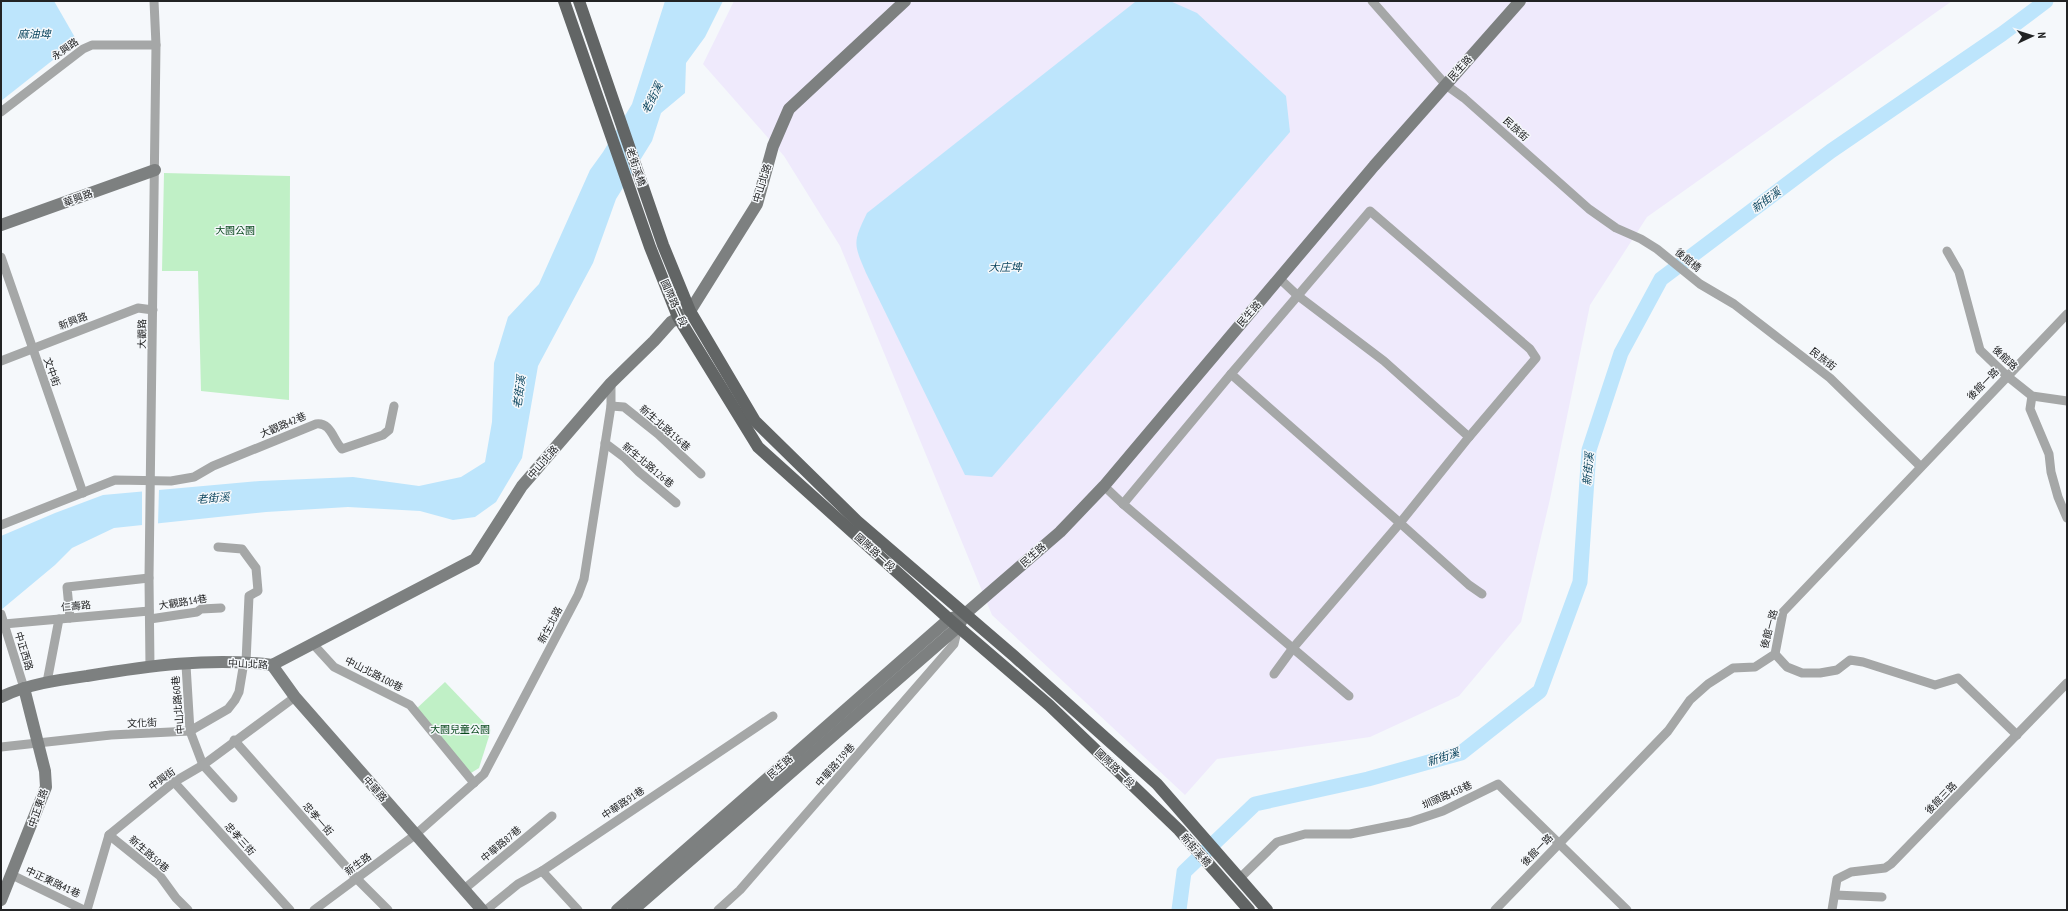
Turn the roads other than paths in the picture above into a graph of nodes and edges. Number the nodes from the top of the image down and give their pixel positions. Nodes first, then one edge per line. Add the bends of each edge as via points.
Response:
1 (154, 1) edge
2 (564, 1) edge
3 (579, 1) edge
4 (905, 1) edge
5 (1372, 1) edge
6 (1520, 1) edge
7 (156, 45) junction
8 (1446, 85) junction
9 (1, 112) edge
10 (155, 170) junction
11 (1, 225) edge
12 (663, 245) joint
13 (650, 247) joint
14 (1947, 251) dead end
15 (1662, 254) joint
16 (1, 257) edge
17 (1280, 279) junction
18 (1700, 284) joint
19 (1296, 295) junction
20 (153, 310) junction
21 (690, 311) junction
22 (2067, 314) edge
23 (678, 317) junction
24 (33, 348) junction
25 (1, 361) edge
26 (1231, 374) junction
27 (2007, 376) junction
28 (611, 383) junction
29 (2032, 396) junction
30 (2067, 401) edge
31 (394, 406) dead end
32 (611, 406) junction
33 (1469, 437) junction
34 (605, 443) junction
35 (1920, 466) junction
36 (701, 474) dead end
37 (151, 482) junction
38 (1104, 486) junction
39 (83, 493) junction
40 (676, 503) dead end
41 (1123, 504) junction
42 (2067, 518) edge
43 (1400, 523) junction
44 (1, 525) edge
45 (218, 547) dead end
46 (149, 578) junction
47 (1482, 594) dead end
48 (221, 608) dead end
49 (965, 614) junction
50 (150, 615) junction
51 (70, 618) junction
52 (3, 619) edge
53 (59, 619) junction
54 (949, 619) junction
55 (958, 627) junction
56 (313, 644) junction
57 (1293, 648) junction
58 (1775, 654) junction
59 (245, 662) junction
60 (186, 665) junction
61 (272, 665) junction
62 (150, 667) junction
63 (1274, 674) dead end
64 (47, 682) junction
65 (2067, 683) edge
66 (24, 688) junction
67 (1349, 696) dead end
68 (1, 697) edge
69 (295, 697) junction
70 (773, 716) dead end
71 (190, 731) junction
72 (2017, 735) junction
73 (234, 740) junction
74 (37, 742) junction
75 (1, 747) edge
76 (203, 765) junction
77 (174, 782) junction
78 (474, 783) junction
79 (233, 798) dead end
80 (1174, 803) joint
81 (1159, 811) joint
82 (552, 816) dead end
83 (109, 835) junction
84 (415, 836) junction
85 (1559, 843) junction
86 (542, 871) junction
87 (12, 875) junction
88 (1240, 878) junction
89 (357, 879) junction
90 (464, 890) junction
91 (1835, 895) junction
92 (1882, 897) dead end
93 (1, 900) edge
94 (84, 910) edge
95 (87, 910) edge
96 (188, 910) edge
97 (290, 910) edge
98 (314, 910) edge
99 (388, 910) edge
100 (482, 910) edge
101 (486, 910) edge
102 (578, 910) edge
103 (617, 910) edge
104 (633, 910) edge
105 (718, 910) edge
106 (1249, 910) edge
107 (1267, 910) edge
108 (1495, 910) edge
109 (1627, 910) edge
110 (1832, 910) edge

1 - 7 street, 大觀路
2 - 13 main road, 老街溪橋
3 - 12 main road, 老街溪橋
4 - 21 street, 中山北路 via 789,109 773,146 757,204
5 - 8 street, 民族街
6 - 8 street, 民生路
7 - 9 street, 永興路 via 92,45 83,49
7 - 10 street, 大觀路
8 - 15 street, 民族街 via 1589,209 1616,228 1641,239
8 - 17 street, 民生路 via 1374,166
10 - 11 street, 華興路
10 - 20 street, 大觀路
12 - 21 main road, 國際路一段
13 - 23 main road, 國際路一段
14 - 27 street, 後館路 via 1959,272 1980,350
15 - 18 street, 後館橋
16 - 24 street, 文中街
17 - 19 street
17 - 38 street, 民生路
18 - 35 street, 民族街 via 1734,304 1830,378
19 - 26 street
19 - 33 street via 1384,361
19 - 33 street via 1370,211 1530,349 1536,358
20 - 24 street, 新興路 via 138,308
20 - 37 street, 大觀路
21 - 23 street, 中山北路
21 - 49 main road, 國際路一段 via 755,421 857,521
22 - 27 street, 後館一路
23 - 28 street, 中山北路
23 - 54 main road, 國際路一段 via 758,447
24 - 25 street, 新興路
24 - 39 street, 文中街
26 - 41 street
26 - 43 street
27 - 29 street, 後館路
27 - 35 street, 後館一路
28 - 32 street, 新生北路
28 - 56 street, 中山北路 via 522,486 476,559
29 - 30 street
29 - 42 street via 2030,409 2049,454 2058,497
31 - 37 street, 大觀路42巷 via 389,430 383,435 342,449 327,426 321,423 213,466 194,477
32 - 34 street, 新生北路
32 - 36 street, 新生北路136巷 via 624,407
33 - 43 street
34 - 40 street, 新生北路126巷
34 - 78 street, 新生北路 via 586,565 578,595 484,774
35 - 58 street, 後館一路 via 1783,612
37 - 39 street via 115,480
37 - 46 street, 大觀路
38 - 41 street
38 - 49 street, 民生路 via 1060,532
39 - 44 street
41 - 57 street
43 - 47 street
43 - 57 street
45 - 59 street, 文化街 via 242,549 256,568 258,591 249,596
46 - 50 street, 大觀路
46 - 51 street via 67,587
48 - 50 street, 大觀路14巷
49 - 54 street, 民生路
49 - 55 street, 民生路
49 - 80 main road, 國際路一段 via 1157,784
50 - 51 street, 仁壽路
50 - 62 street, 大觀路
51 - 53 street, 仁壽路
52 - 53 street, 仁壽路
52 - 66 street, 中正西路
53 - 64 street
54 - 55 main road, 國際路一段
54 - 103 street, 民生路
55 - 81 main road, 國際路一段 via 1049,705
55 - 104 street, 民生路
55 - 105 street, 中華路139巷 via 954,644 949,650 740,890
56 - 61 street, 中山北路
56 - 78 street, 中山北路100巷 via 334,667 410,705
57 - 63 street
57 - 67 street
58 - 72 street via 1787,667 1802,673 1837,670 1850,660 1935,685 1958,678
58 - 85 street, 後館一路 via 1755,666 1733,668 1699,692 1690,700 1668,731
59 - 60 street, 中山北路
59 - 61 street, 中山北路
59 - 71 street, 文化街 via 239,692 228,709
60 - 62 street, 中山北路
60 - 71 street, 中山北路60巷
61 - 69 street, 中華路
62 - 64 street, 中山北路
64 - 66 street, 中山北路
65 - 72 street, 後館三路
66 - 68 street, 中山北路
66 - 74 street, 中正東路
69 - 73 street, 中興街
69 - 84 street, 中華路
70 - 86 street, 中華路91巷
71 - 74 street, 文化街
71 - 76 street, 中山北路60巷
72 - 91 street, 後館三路 via 1891,864 1885,868 1851,872 1837,879
73 - 76 street, 中興街
73 - 89 street, 忠孝一街
74 - 75 street, 文化街
74 - 87 street, 中正東路 via 45,771 46,787
76 - 77 street, 中興街
76 - 79 street
77 - 83 street, 中興街
77 - 97 street, 忠孝三街
78 - 84 street, 新生北路
80 - 88 main road, 新街溪橋
81 - 106 main road, 新街溪橋 via 1179,830
82 - 90 street, 中華路87巷
83 - 95 street
83 - 96 street, 新生路50巷 via 160,876
84 - 89 street, 新生路
84 - 90 street, 中華路
85 - 88 street, 圳頭路458巷 via 1498,784 1443,811 1410,822 1350,834 1305,834 1277,842
85 - 108 street, 後館一路
85 - 109 street, 圳頭路458巷
86 - 101 street, 中華路91巷 via 518,884
86 - 102 street
87 - 93 street, 中正東路
87 - 94 street, 中正東路41巷
88 - 107 main road
89 - 98 street, 新生路
89 - 99 street, 忠孝一街
90 - 100 street, 中華路
91 - 92 street
91 - 110 street, 後館三路

